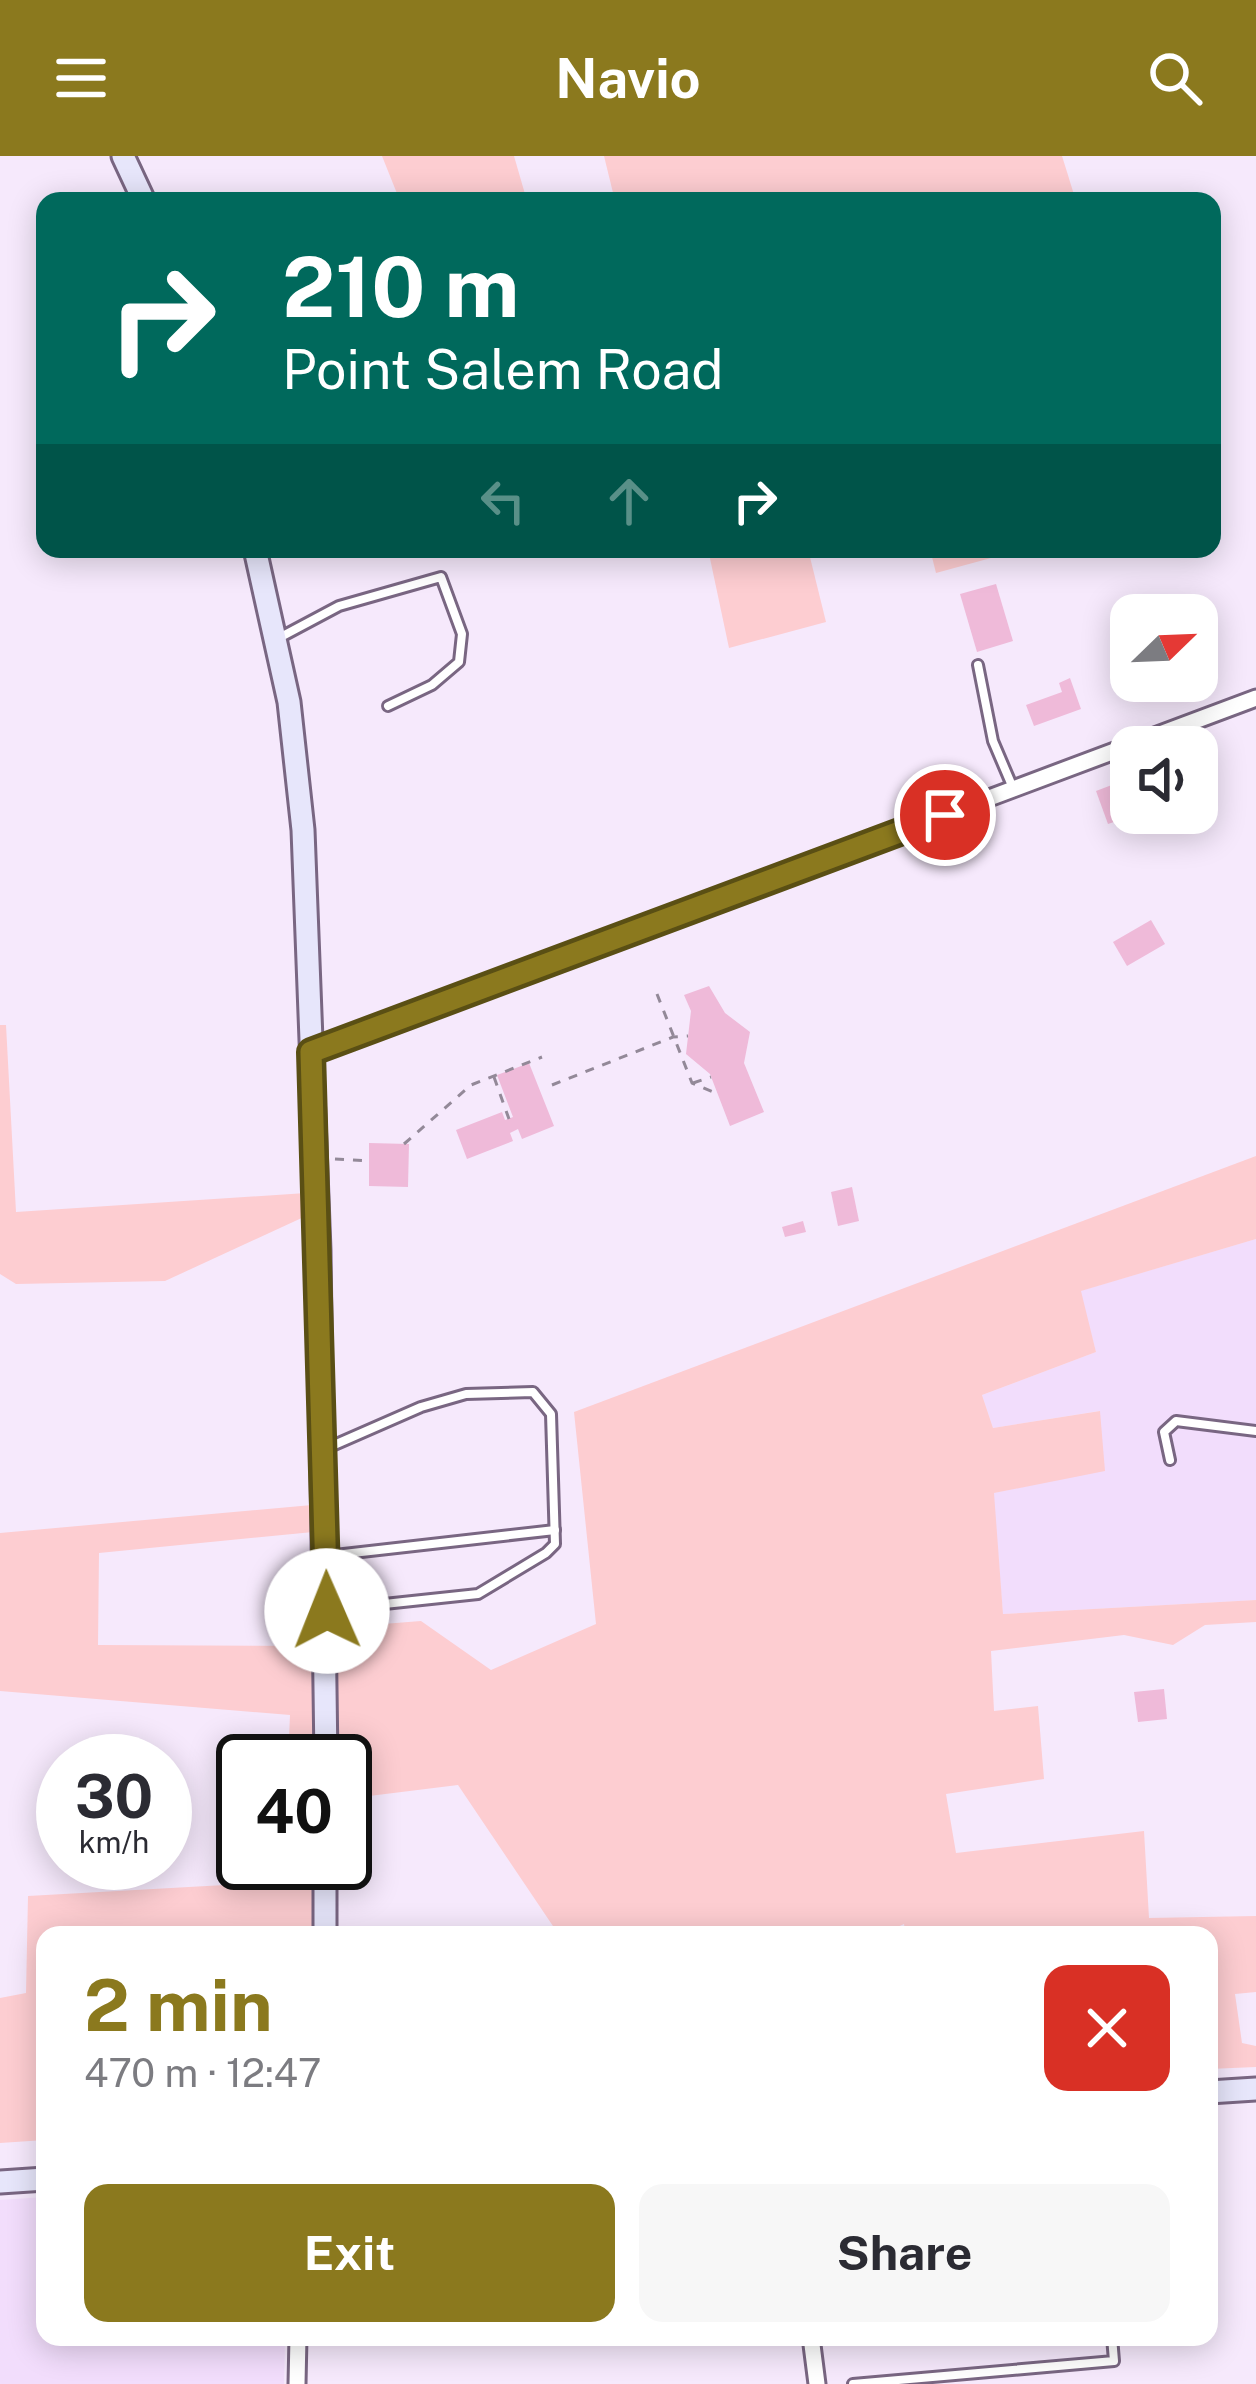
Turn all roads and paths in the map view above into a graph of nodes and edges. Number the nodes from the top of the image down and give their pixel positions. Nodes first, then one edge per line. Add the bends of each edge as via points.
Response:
1 (123, 156) edge
2 (141, 192) edge
3 (257, 558) edge
4 (276, 640) junction
5 (978, 665) dead end
6 (1256, 698) edge
7 (388, 706) dead end
8 (1013, 789) junction
9 (657, 994) dead end
10 (688, 1036) dead end
11 (673, 1037) junction
12 (311, 1052) junction
13 (542, 1057) dead end
14 (494, 1075) junction
15 (711, 1077) dead end
16 (692, 1083) junction
17 (552, 1085) dead end
18 (718, 1094) dead end
19 (509, 1119) dead end
20 (404, 1144) dead end
21 (316, 1159) junction
22 (369, 1161) dead end
23 (1256, 1431) edge
24 (324, 1450) junction
25 (1170, 1460) dead end
26 (555, 1530) junction
27 (326, 1556) junction
28 (327, 1611) junction
29 (326, 1734) edge
30 (325, 1890) edge
31 (325, 1926) edge
32 (1256, 2089) edge
33 (1218, 2091) edge
34 (36, 2180) edge
35 (0, 2182) edge
36 (298, 2346) edge
37 (812, 2346) edge
38 (1113, 2346) edge
39 (298, 2384) edge
40 (817, 2384) edge
41 (854, 2384) edge

1 - 2 street
3 - 4 street
4 - 7 lane via 339,606 441,577 462,634 459,662
4 - 12 street via 298,771
5 - 8 lane via 993,741
6 - 8 street
8 - 12 street
9 - 11 path
10 - 11 path
11 - 16 path
11 - 17 path
12 - 21 street
13 - 14 path
14 - 19 path
14 - 20 path via 471,1085
15 - 16 path
16 - 18 path
21 - 22 path
21 - 24 street
23 - 25 lane via 1176,1420 1164,1432
24 - 26 lane via 466,1394 533,1392 551,1414
24 - 27 street
26 - 27 lane
26 - 28 lane via 546,1553 478,1594
27 - 28 street
28 - 29 street
30 - 31 street
32 - 33 street
34 - 35 street
36 - 39 street
37 - 40 street
38 - 41 lane via 1114,2361

